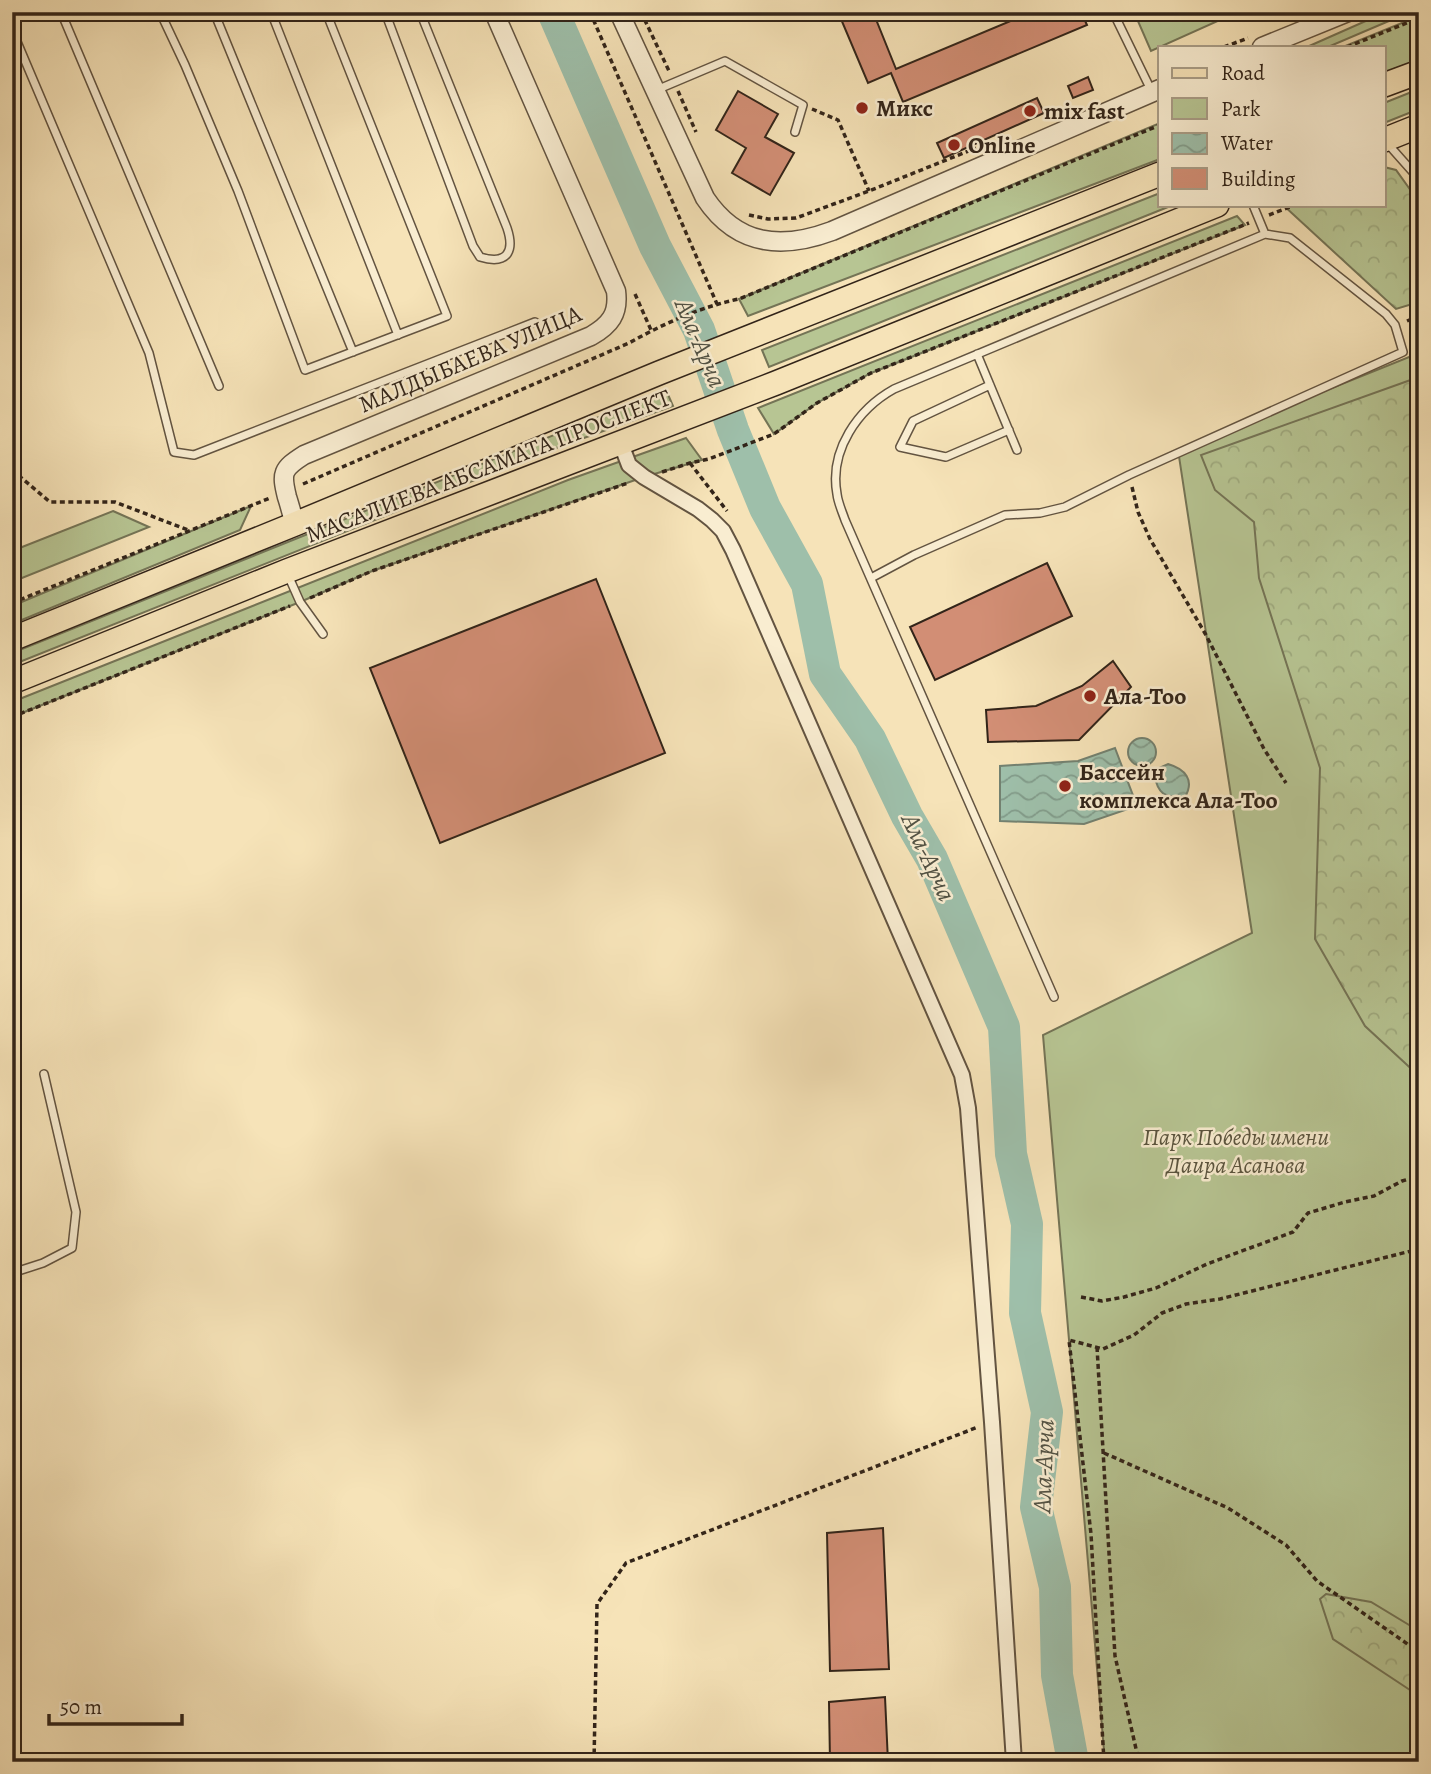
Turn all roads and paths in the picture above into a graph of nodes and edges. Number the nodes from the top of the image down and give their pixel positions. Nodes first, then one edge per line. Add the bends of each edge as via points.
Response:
1 (61, 12) edge
2 (160, 12) edge
3 (214, 12) edge
4 (271, 12) edge
5 (326, 12) edge
6 (385, 12) edge
7 (420, 12) edge
8 (494, 12) edge
9 (590, 12) edge
10 (619, 12) edge
11 (641, 12) edge
12 (1113, 12) edge
13 (1348, 12) edge
14 (1418, 15) edge
15 (12, 30) edge
16 (1264, 46) edge
17 (1349, 46) edge
18 (620, 64) dead end
19 (1419, 72) edge
20 (616, 74) junction
21 (674, 82) junction
22 (1386, 84) edge
23 (654, 91) junction
24 (1156, 91) edge
25 (803, 105) junction
26 (1158, 126) edge
27 (1419, 126) edge
28 (795, 132) dead end
29 (1386, 139) edge
30 (700, 142) dead end
31 (1386, 142) edge
32 (979, 147) dead end
33 (1158, 175) edge
34 (1419, 179) edge
35 (869, 191) junction
36 (1215, 206) edge
37 (1253, 206) edge
38 (1292, 206) edge
39 (747, 215) dead end
40 (1259, 219) junction
41 (1265, 234) junction
42 (717, 303) junction
43 (644, 315) dead end
44 (535, 322) dead end
45 (651, 330) junction
46 (398, 335) junction
47 (353, 352) junction
48 (977, 354) junction
49 (990, 385) junction
50 (219, 386) dead end
51 (1009, 430) junction
52 (621, 444) junction
53 (1017, 450) dead end
54 (690, 463) junction
55 (12, 470) edge
56 (1129, 475) junction
57 (644, 477) junction
58 (286, 491) junction
59 (726, 510) dead end
60 (295, 524) junction
61 (190, 531) junction
62 (287, 571) junction
63 (871, 578) junction
64 (300, 602) junction
65 (12, 603) edge
66 (323, 634) dead end
67 (12, 639) edge
68 (12, 682) edge
69 (12, 717) edge
70 (1286, 783) dead end
71 (1054, 997) dead end
72 (44, 1074) dead end
73 (1419, 1176) edge
74 (1419, 1249) edge
75 (12, 1273) edge
76 (1082, 1297) dead end
77 (1097, 1347) junction
78 (992, 1422) junction
79 (1103, 1452) junction
80 (1419, 1652) edge
81 (594, 1762) edge
82 (1014, 1762) edge
83 (1104, 1762) edge
84 (1139, 1762) edge

1 - 50 lane
2 - 47 lane via 238,191 305,370
3 - 47 lane
4 - 46 lane
5 - 46 lane via 447,316
6 - 7 lane via 473,246 480,257 502,258 512,241
8 - 58 street, МАЛДЫБАЕВА УЛИЦА via 616,291 615,313 592,336 304,455 286,470
9 - 20 path
10 - 23 street
11 - 21 path
12 - 24 lane
13 - 16 street
14 - 17 path
15 - 44 lane via 149,353 174,452 194,455
18 - 20 path
19 - 22 main road
20 - 42 path
21 - 23 lane
21 - 25 lane via 725,61
21 - 30 path
23 - 24 street via 698,185 721,219 744,234 784,242 832,231
25 - 28 lane
25 - 35 path via 838,120
26 - 42 path via 738,299
27 - 29 main road
31 - 34 lane
32 - 35 path
33 - 60 main road, МАСАЛИЕВА АБСАМАТА ПРОСПЕКТ via 755,334
35 - 39 path via 796,218
36 - 52 main road, МАСАЛИЕВА АБСАМАТА ПРОСПЕКТ
37 - 40 lane
38 - 40 path
40 - 41 lane
40 - 54 path via 870,373 774,434
41 - 48 lane
41 - 56 lane via 1290,237 1386,314 1395,325 1403,352
42 - 45 path
43 - 45 path
45 - 58 path
46 - 47 lane
48 - 49 lane
48 - 63 lane via 880,397 845,439 836,493
49 - 51 lane
49 - 51 lane via 914,421 900,447 946,457
51 - 53 lane
52 - 57 street via 629,465
52 - 62 main road, МАСАЛИЕВА АБСАМАТА ПРОСПЕКТ
54 - 57 path
54 - 59 path
55 - 61 path via 50,502 115,502
56 - 63 lane via 1065,507 1005,515
56 - 70 path via 1150,539
57 - 64 path via 372,571
57 - 78 street via 698,509 723,531 962,1075
58 - 60 street
58 - 61 path
60 - 67 main road, МАСАЛИЕВА АБСАМАТА ПРОСПЕКТ
61 - 65 path
62 - 64 lane
62 - 68 main road, МАСАЛИЕВА АБСАМАТА ПРОСПЕКТ
63 - 71 lane
64 - 66 lane
64 - 69 path
72 - 75 lane via 76,1212 72,1248
73 - 76 path via 1374,1196 1308,1213 1293,1231 1156,1288 1102,1301
74 - 77 path via 1186,1304 1162,1313 1135,1335 1104,1349
77 - 79 path
77 - 83 path via 1069,1340 1091,1534
78 - 81 path via 626,1563 597,1604
78 - 82 street
79 - 80 path via 1228,1508 1286,1545 1317,1581
79 - 84 path via 1115,1656

